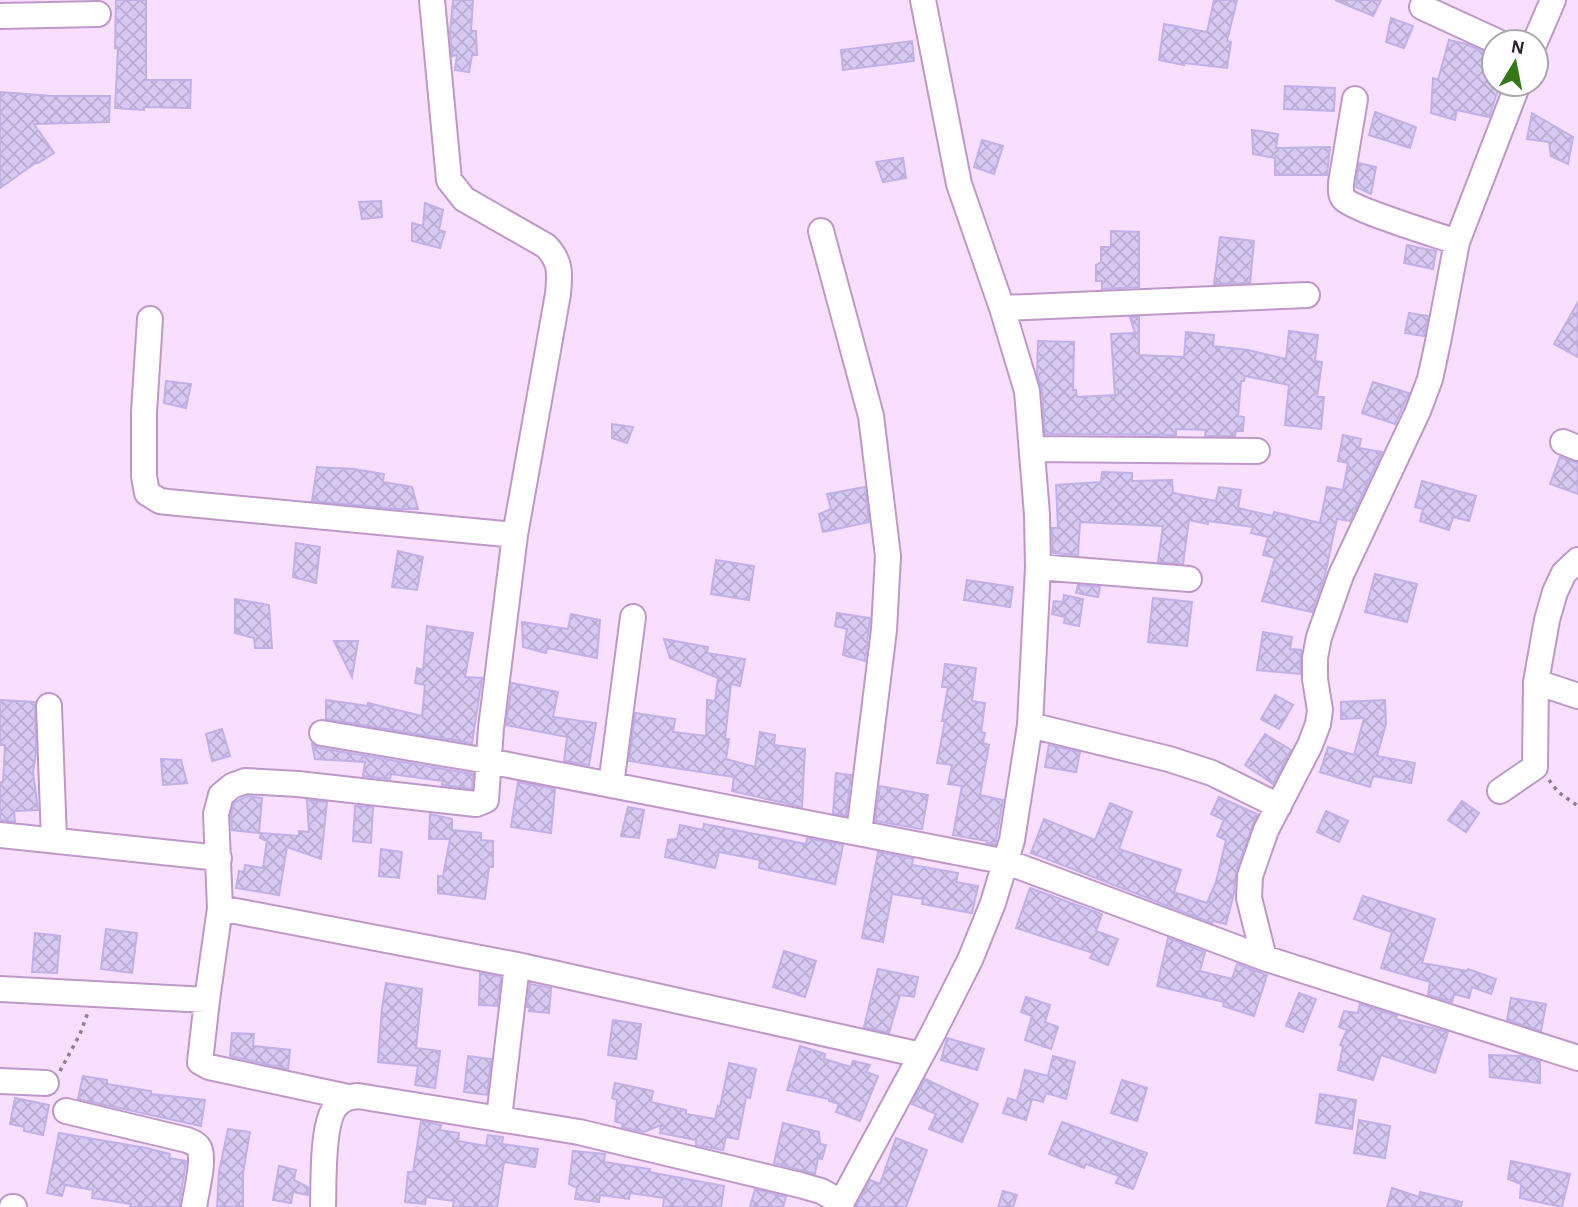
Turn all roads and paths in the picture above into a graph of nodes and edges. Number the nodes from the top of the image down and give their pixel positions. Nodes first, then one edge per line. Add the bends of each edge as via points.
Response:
1 (432, 0) edge
2 (923, 0) edge
3 (1553, 0) edge
4 (1422, 7) dead end
5 (98, 14) dead end
6 (0, 16) edge
7 (1541, 28) edge
8 (1480, 34) edge
9 (1513, 98) edge
10 (1355, 99) dead end
11 (821, 231) dead end
12 (1457, 242) junction
13 (1307, 295) dead end
14 (1002, 308) junction
15 (150, 319) dead end
16 (1032, 449) junction
17 (1257, 452) dead end
18 (515, 535) junction
19 (1578, 560) edge
20 (1038, 567) junction
21 (1189, 579) dead end
22 (633, 617) dead end
23 (1536, 682) junction
24 (1578, 696) edge
25 (48, 706) dead end
26 (1030, 725) junction
27 (322, 733) dead end
28 (488, 761) junction
29 (1535, 767) junction
30 (611, 785) junction
31 (1500, 791) dead end
32 (1279, 806) junction
33 (1578, 806) edge
34 (859, 833) junction
35 (0, 835) edge
36 (54, 839) junction
37 (219, 859) junction
38 (1007, 862) junction
39 (220, 908) junction
40 (1264, 958) junction
41 (517, 965) junction
42 (0, 989) edge
43 (92, 994) junction
44 (207, 1000) junction
45 (912, 1052) junction
46 (1578, 1058) edge
47 (0, 1081) edge
48 (46, 1083) joint
49 (348, 1097) junction
50 (66, 1111) dead end
51 (499, 1118) junction
52 (833, 1199) edge
53 (194, 1207) edge
54 (323, 1207) edge

1 - 18 street via 449,180 464,199 546,246 559,267
2 - 14 street via 959,184
3 - 7 street
4 - 8 street
5 - 6 street
9 - 12 street
10 - 12 street via 1341,183 1344,199
11 - 34 street via 871,416 888,556 884,630
12 - 32 street via 1430,379 1326,612 1315,658 1318,724
13 - 14 street
14 - 16 street via 1027,391
15 - 18 street via 144,476 151,496 169,502
16 - 17 street
16 - 20 street
18 - 28 street
19 - 23 street via 1564,573 1555,592
20 - 21 street
20 - 26 street
22 - 30 street
23 - 24 street
23 - 29 street
25 - 36 street
26 - 32 street via 1170,759 1212,773
26 - 38 street
27 - 28 street
28 - 30 street
28 - 37 street via 487,795 481,804 245,781 221,795 216,814
29 - 31 street
29 - 33 path
30 - 34 street
32 - 40 street via 1250,876 1249,898
34 - 38 street
35 - 36 street
36 - 37 street
37 - 39 street
38 - 40 street
38 - 45 street via 970,960
39 - 41 street
39 - 44 street
40 - 46 street
41 - 45 street
41 - 51 street
42 - 43 street
43 - 44 street
43 - 48 path via 72,1051
44 - 49 street via 200,1062
45 - 52 street
47 - 48 street
49 - 51 street
49 - 54 street via 337,1104 329,1124
50 - 53 street via 196,1144 201,1164
51 - 52 street via 579,1132

